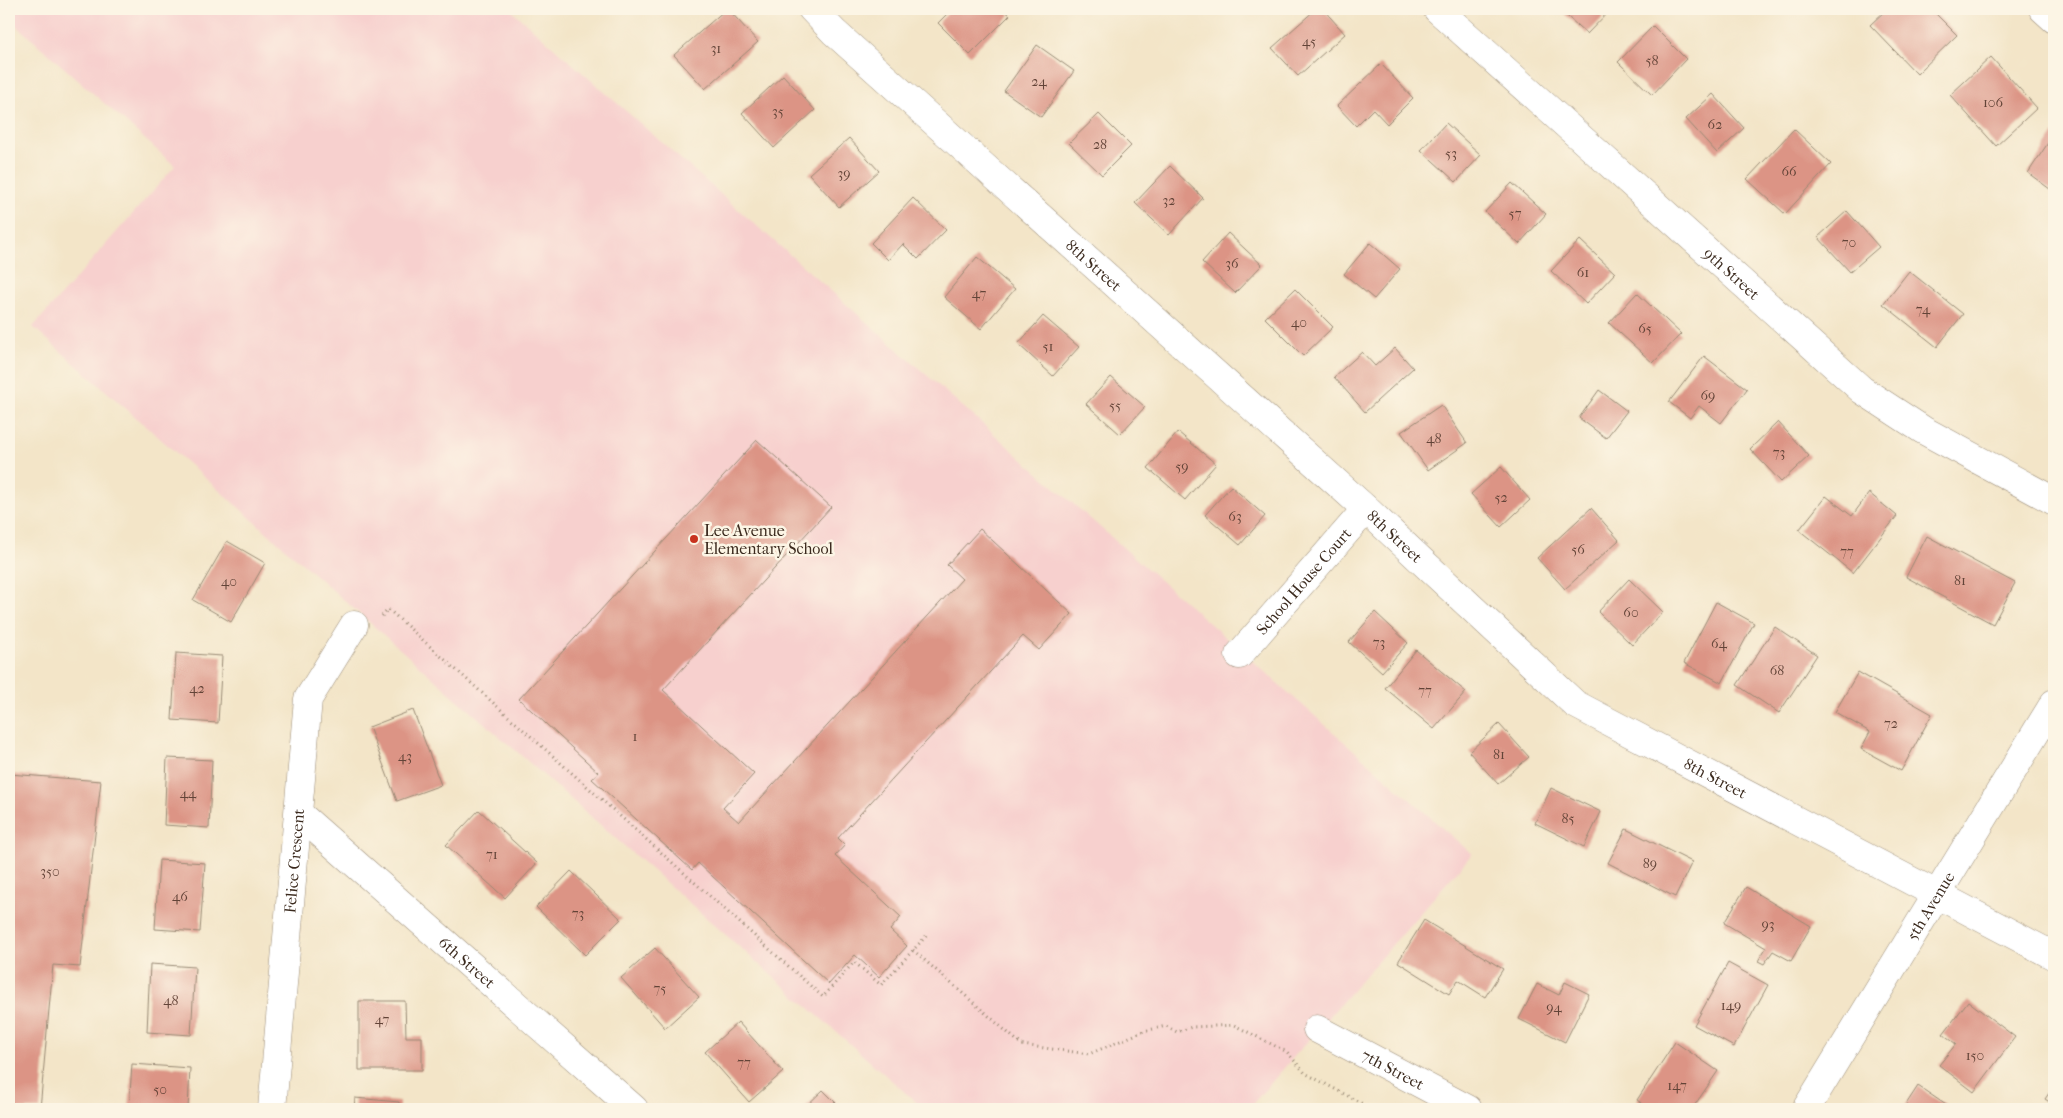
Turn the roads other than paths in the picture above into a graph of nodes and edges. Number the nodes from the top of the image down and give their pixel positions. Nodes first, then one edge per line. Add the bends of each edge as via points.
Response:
1 (812, 9) edge
2 (1436, 9) edge
3 (2043, 9) edge
4 (2054, 19) edge
5 (2054, 502) edge
6 (1366, 509) junction
7 (365, 624) road end
8 (1239, 655) dead end
9 (2054, 703) edge
10 (299, 814) junction
11 (1937, 894) junction
12 (2054, 956) edge
13 (1317, 1030) dead end
14 (272, 1109) edge
15 (634, 1109) edge
16 (1468, 1109) edge
17 (1806, 1109) edge

1 - 6 street, 8th Street
2 - 5 street, 9th Street via 1862,390 1923,430
3 - 4 street
6 - 8 street, School House Court
6 - 11 street, 8th Street via 1575,704
7 - 10 street, Felice Crescent via 308,699
9 - 11 street, 5th Avenue
10 - 14 street, Felice Crescent
10 - 15 street, 6th Street
11 - 12 street, 8th Street
11 - 17 street, 5th Avenue
13 - 16 street, 7th Street

